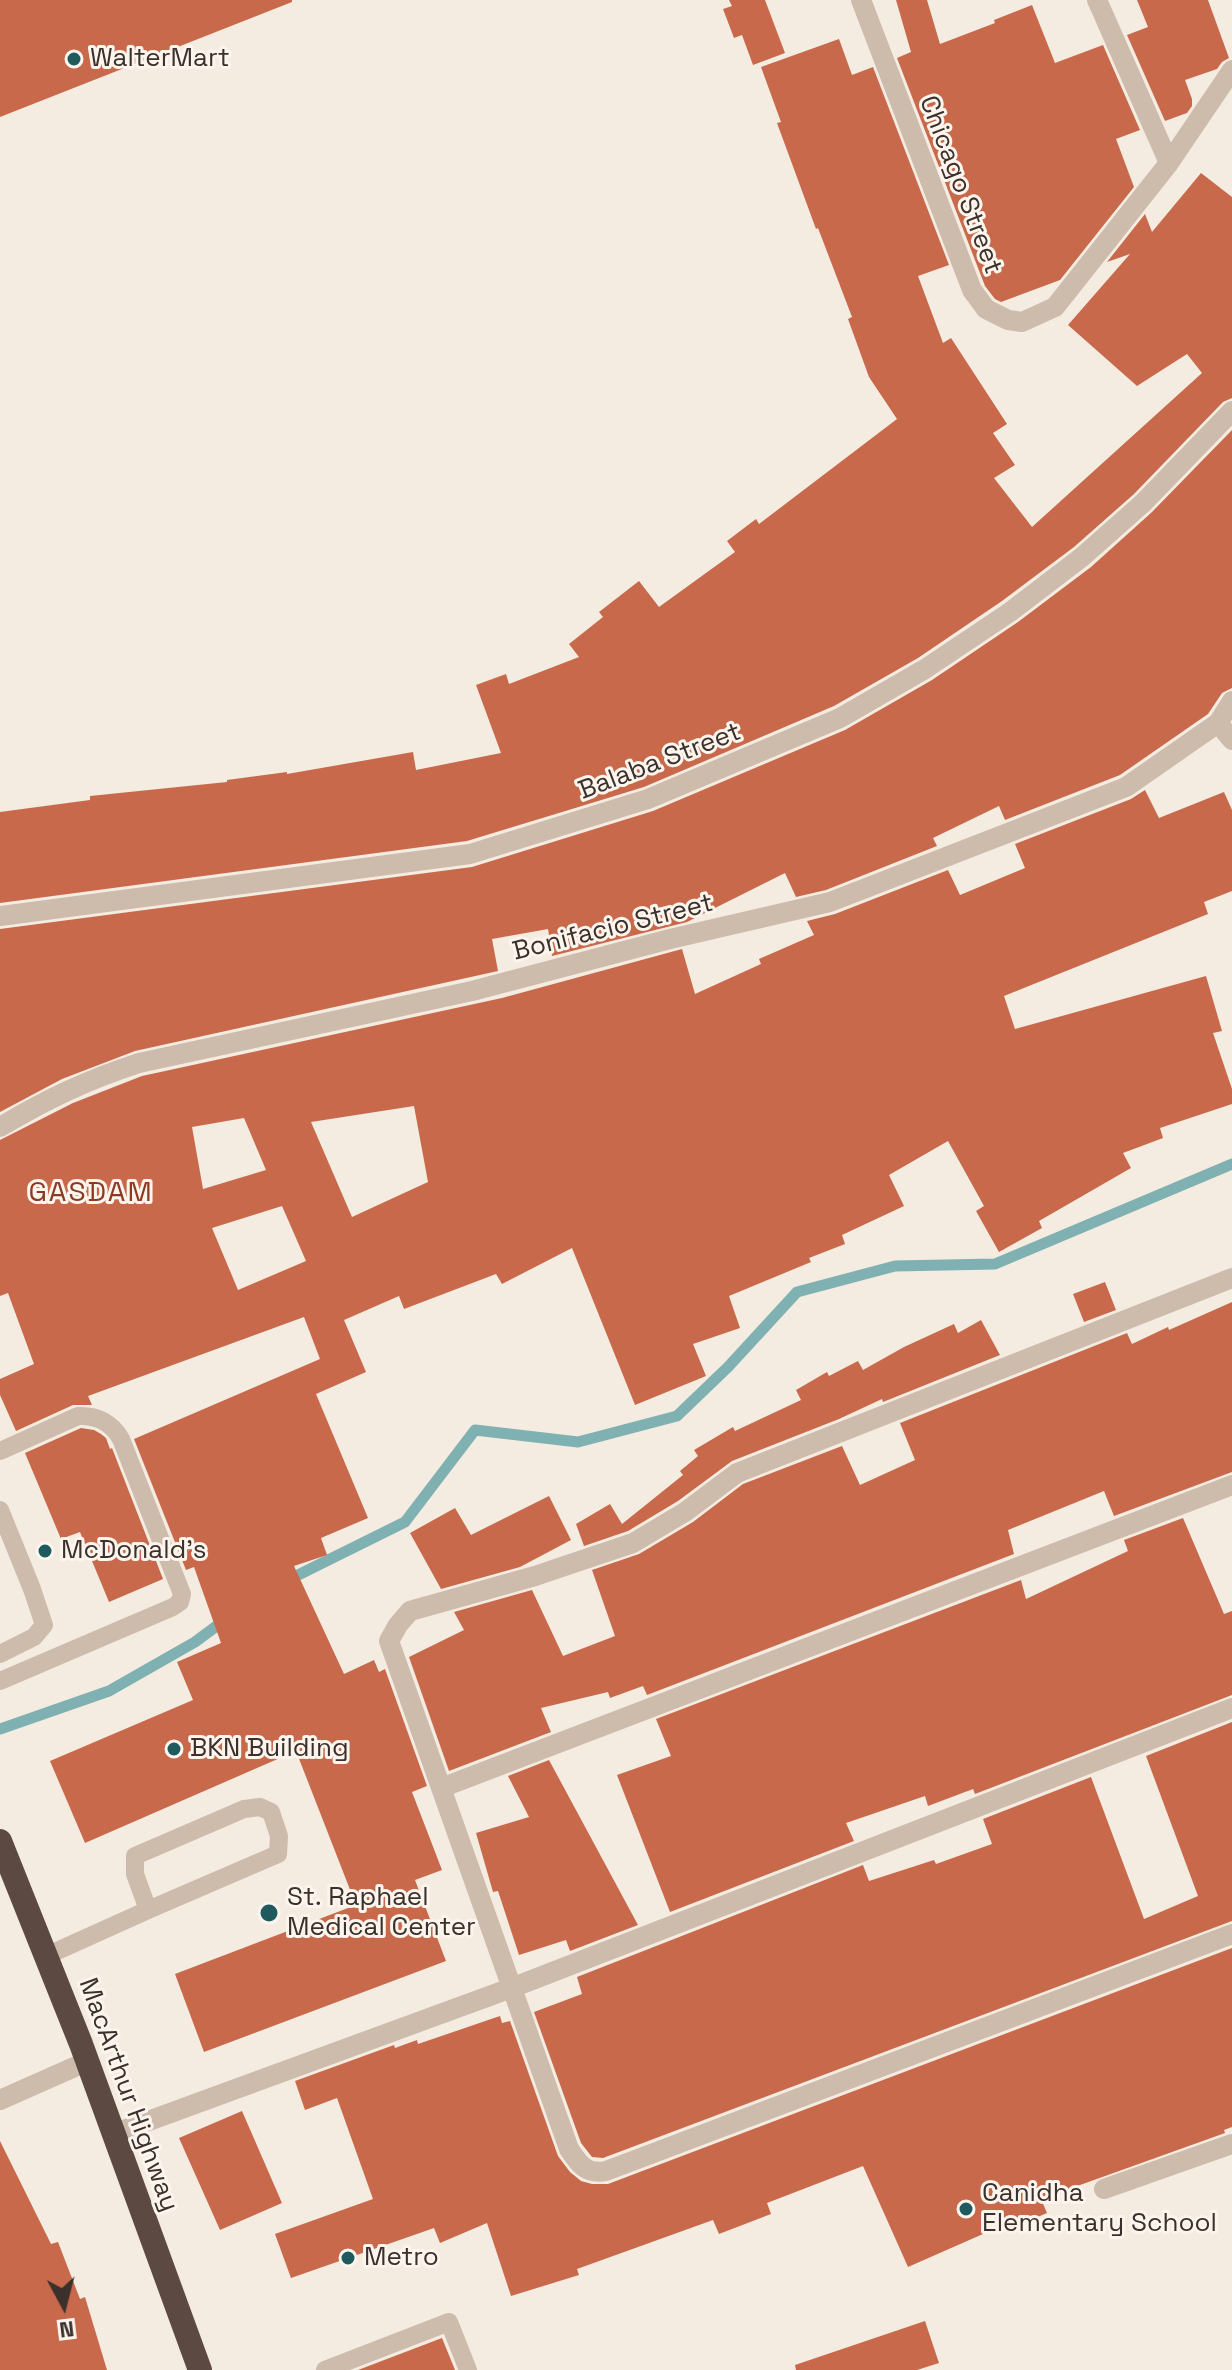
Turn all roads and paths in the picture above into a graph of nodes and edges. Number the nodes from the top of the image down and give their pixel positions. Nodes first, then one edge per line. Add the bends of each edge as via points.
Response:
1 (861, 0) edge
2 (1097, 0) edge
3 (1232, 70) edge
4 (1169, 163) junction
5 (1232, 411) edge
6 (1232, 701) edge
7 (1218, 723) junction
8 (1232, 740) edge
9 (0, 916) edge
10 (0, 1127) edge
11 (1232, 1278) edge
12 (0, 1451) edge
13 (1232, 1485) edge
14 (0, 1510) edge
15 (0, 1654) edge
16 (0, 1681) edge
17 (1232, 1708) edge
18 (441, 1788) junction
19 (0, 1841) edge
20 (148, 1910) junction
21 (1232, 1934) edge
22 (46, 1956) junction
23 (514, 1987) junction
24 (88, 2061) junction
25 (0, 2100) edge
26 (113, 2134) junction
27 (1232, 2144) edge
28 (1104, 2189) dead end
29 (336, 2368) edge
30 (200, 2370) edge
31 (468, 2370) edge

1 - 4 street, Chicago Street via 972,290 997,315 1022,322 1055,307
2 - 4 street
3 - 4 street, Chicago Street
5 - 9 street, Balaba Street via 1082,557 925,669 840,718 648,799 470,854
6 - 7 street
7 - 8 street
7 - 10 street, Bonifacio Street via 1126,787 830,902 472,991 139,1063 80,1084
11 - 18 street via 737,1473 633,1543 410,1611 389,1641
12 - 16 lane via 78,1416 91,1415 114,1428 182,1594 173,1607
13 - 18 street
14 - 15 lane via 44,1625 34,1637
17 - 23 street
18 - 23 street
19 - 22 highway, MacArthur Highway
20 - 20 lane via 278,1854 271,1812 244,1809 135,1856 135,1874
20 - 22 lane
21 - 23 street via 596,2173 584,2169 569,2149
22 - 24 highway, MacArthur Highway
23 - 26 street
24 - 25 street
24 - 26 highway, MacArthur Highway
26 - 30 highway, MacArthur Highway
27 - 28 street
29 - 31 lane via 449,2322

